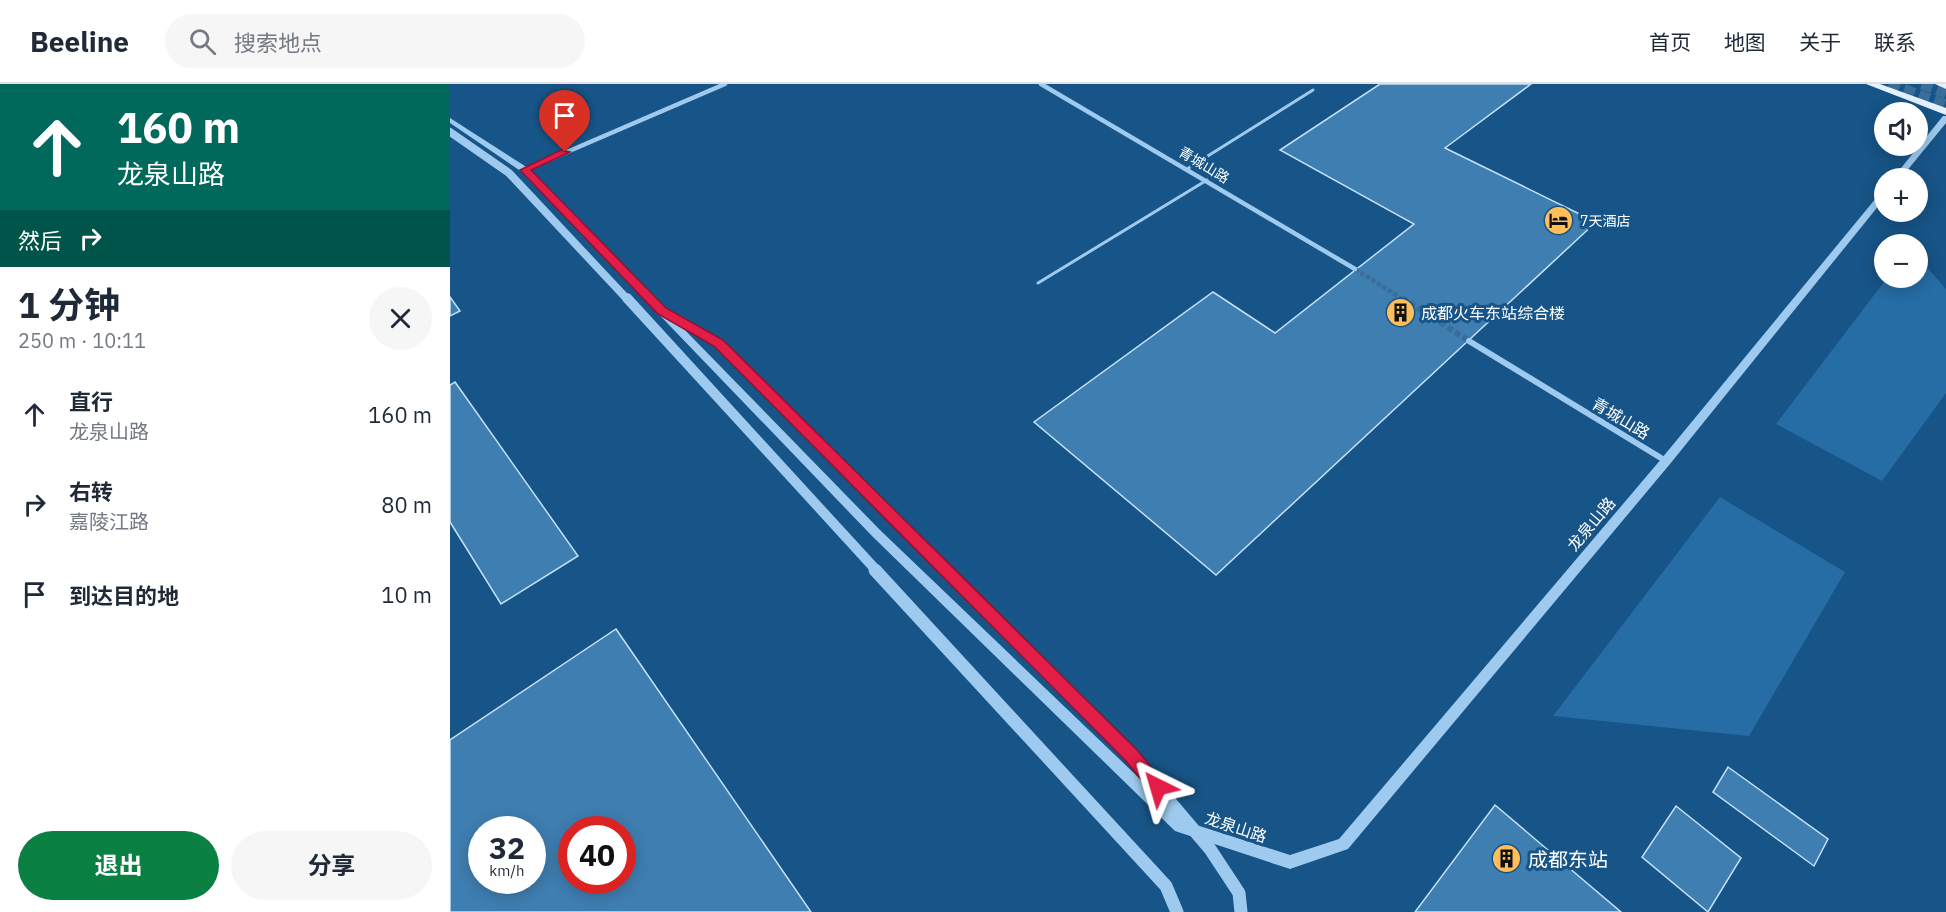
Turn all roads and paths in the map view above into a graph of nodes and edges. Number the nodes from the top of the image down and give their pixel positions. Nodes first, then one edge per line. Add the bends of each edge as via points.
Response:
1 (725, 84) edge
2 (1041, 84) edge
3 (1871, 84) edge
4 (1940, 84) edge
5 (1946, 86) edge
6 (1313, 90) dead end
7 (1946, 112) edge
8 (1946, 118) edge
9 (450, 120) edge
10 (450, 132) edge
11 (1905, 168) edge
12 (1187, 169) junction
13 (525, 170) junction
14 (1207, 180) junction
15 (1874, 206) edge
16 (1355, 269) tunnel mouth
17 (1038, 283) dead end
18 (662, 311) junction
19 (1469, 341) tunnel mouth
20 (1666, 461) junction
21 (1177, 912) edge
22 (1241, 912) edge

1 - 13 street
2 - 12 street, 青城山路
3 - 7 main road
4 - 5 main road
6 - 12 lane
8 - 11 street
9 - 13 street, 龙泉山路
10 - 21 street, bridge via 509,173 575,242 1166,886
12 - 14 street, 青城山路
13 - 18 street, 龙泉山路
14 - 16 street, 青城山路
14 - 17 lane
15 - 20 street, 龙泉山路
18 - 20 street, 龙泉山路 via 876,533 1180,826 1290,862 1343,843
18 - 22 street, bridge via 718,343 1131,756 1210,849 1239,894
19 - 20 street, 青城山路

